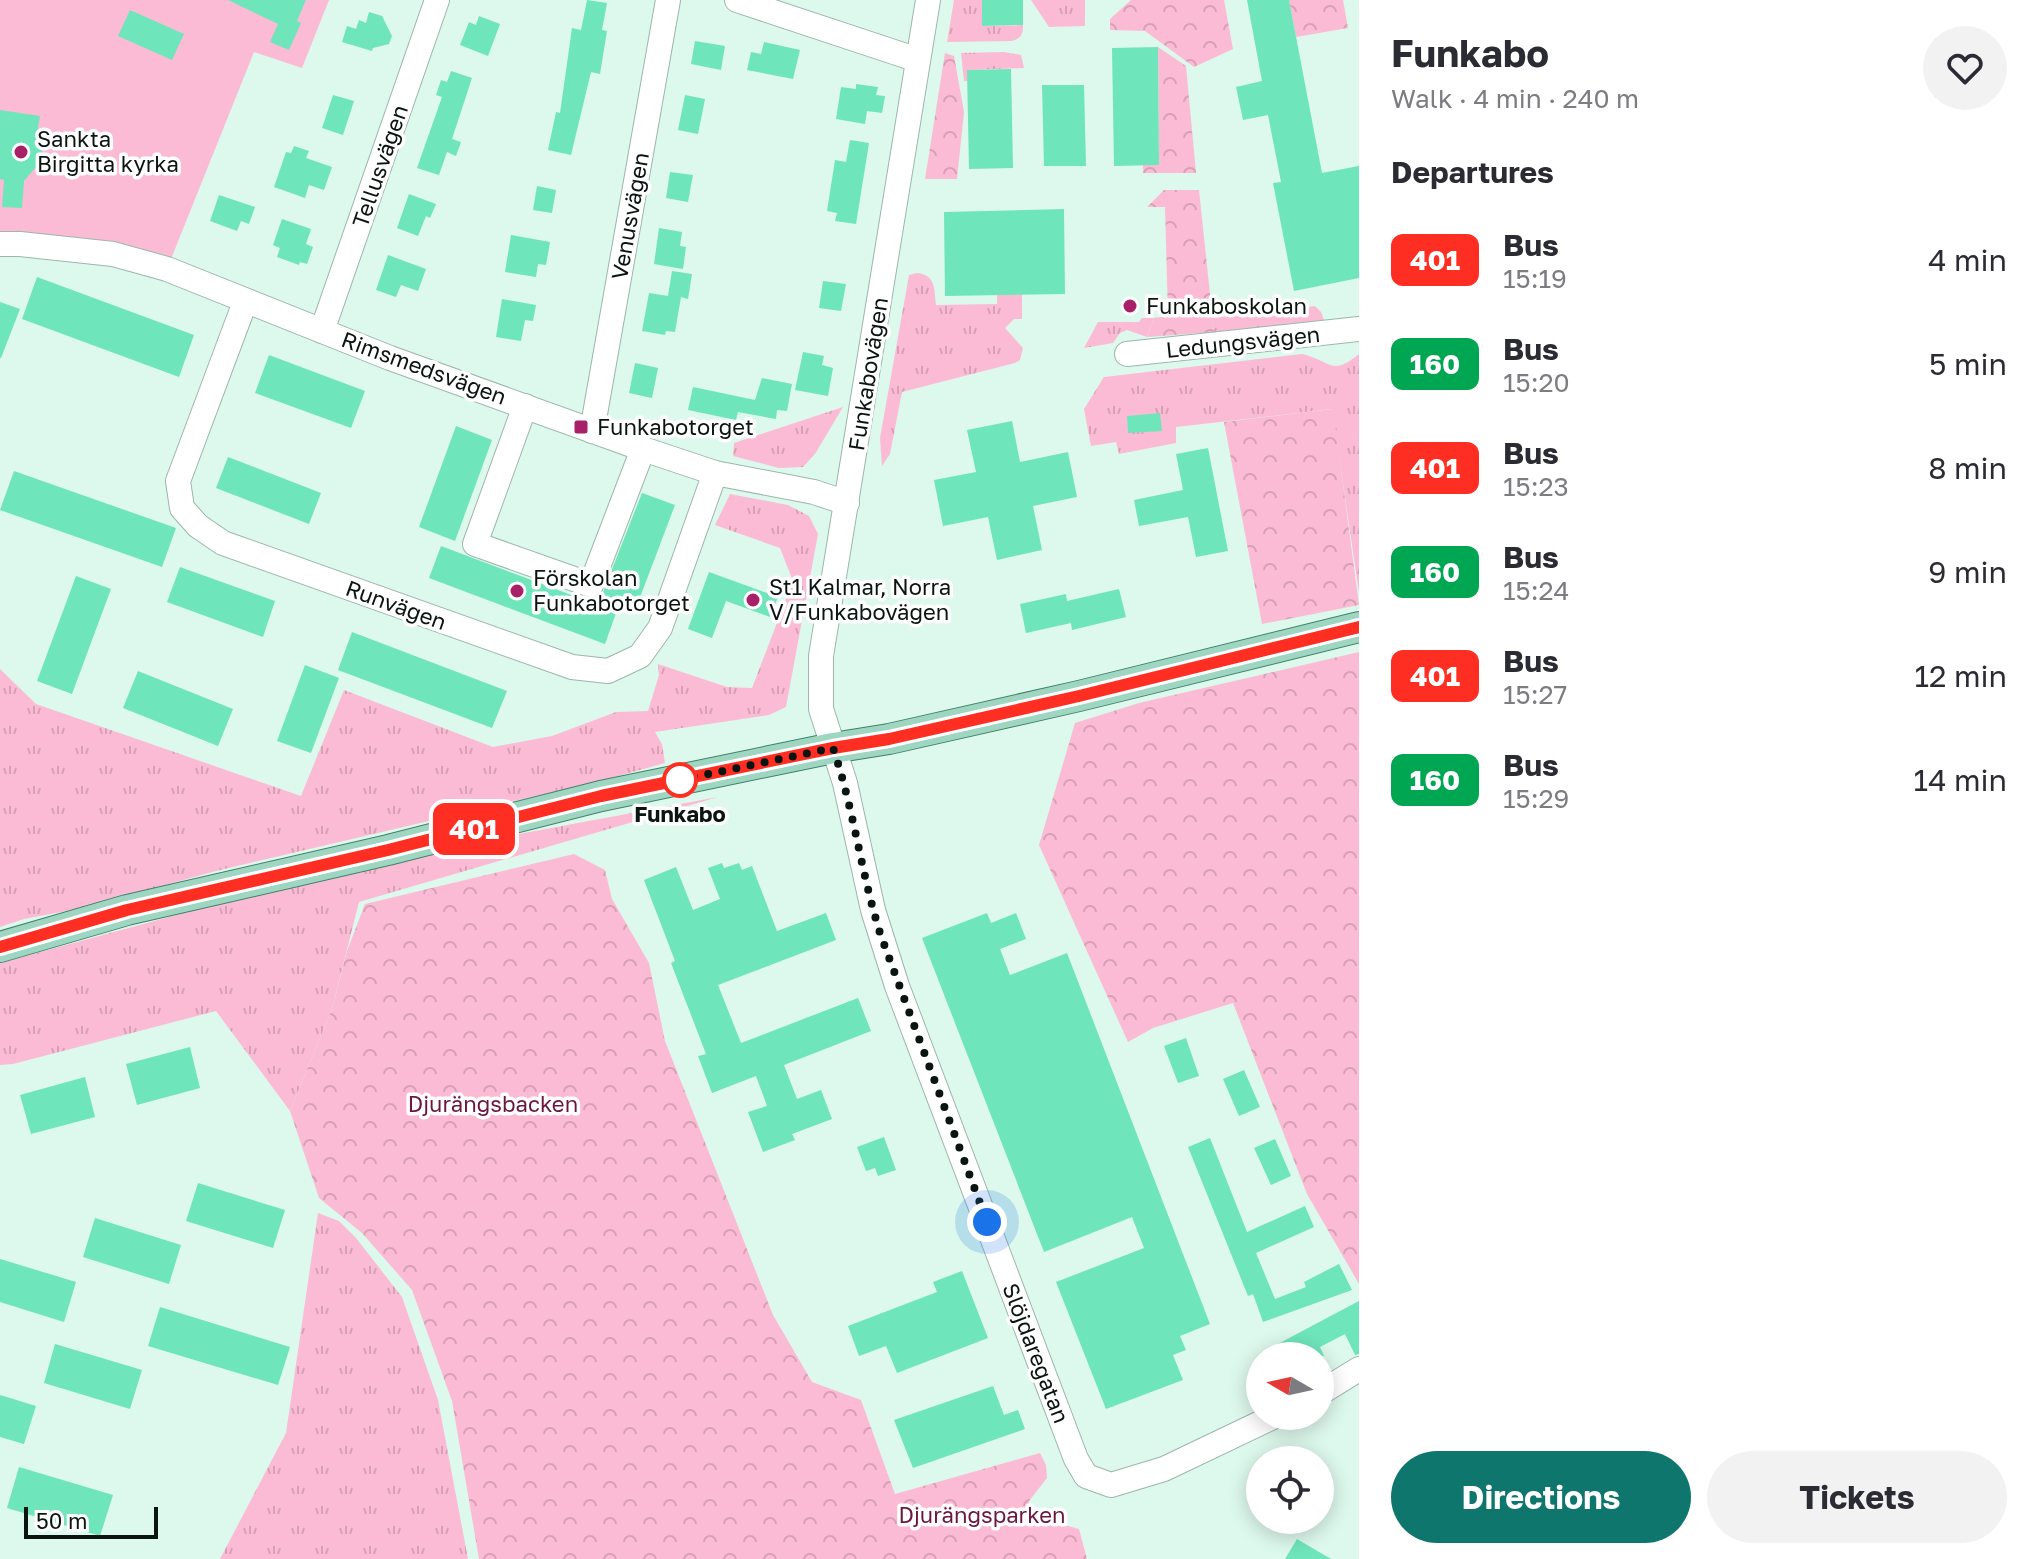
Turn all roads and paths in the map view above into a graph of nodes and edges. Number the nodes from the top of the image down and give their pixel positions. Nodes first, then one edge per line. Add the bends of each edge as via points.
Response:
1 (437, 0) edge
2 (668, 0) edge
3 (737, 0) edge
4 (928, 0) edge
5 (918, 60) junction
6 (0, 244) edge
7 (245, 302) junction
8 (1359, 329) edge
9 (322, 331) junction
10 (1127, 354) dead end
11 (525, 406) junction
12 (592, 431) junction
13 (643, 449) junction
14 (715, 473) junction
15 (847, 503) junction
16 (1359, 627) edge
17 (833, 748) junction
18 (0, 947) edge
19 (1359, 1369) edge
20 (1334, 1384) edge
21 (1246, 1430) edge

1 - 9 street, Tellusvägen
2 - 12 street, Venusvägen
3 - 5 street
4 - 5 street, Funkabovägen
5 - 15 street, Funkabovägen
6 - 7 street, Rimsmedsvägen via 113,254 167,269
7 - 9 street, Rimsmedsvägen
7 - 14 street, Runvägen via 178,481 182,508 223,543 572,667 608,671 640,656 660,628
8 - 10 street, Ledungsvägen
9 - 11 street, Rimsmedsvägen
11 - 12 street, Rimsmedsvägen
11 - 13 street via 475,544 591,585
12 - 13 street, Rimsmedsvägen
13 - 14 street, Rimsmedsvägen
14 - 15 street, Rimsmedsvägen
15 - 17 street, Funkabovägen via 821,656 821,709
16 - 17 main road via 1079,696
17 - 18 main road via 601,796 127,910
17 - 21 street, Slöjdaregatan via 897,986 1086,1476 1111,1485 1164,1469
19 - 20 street

